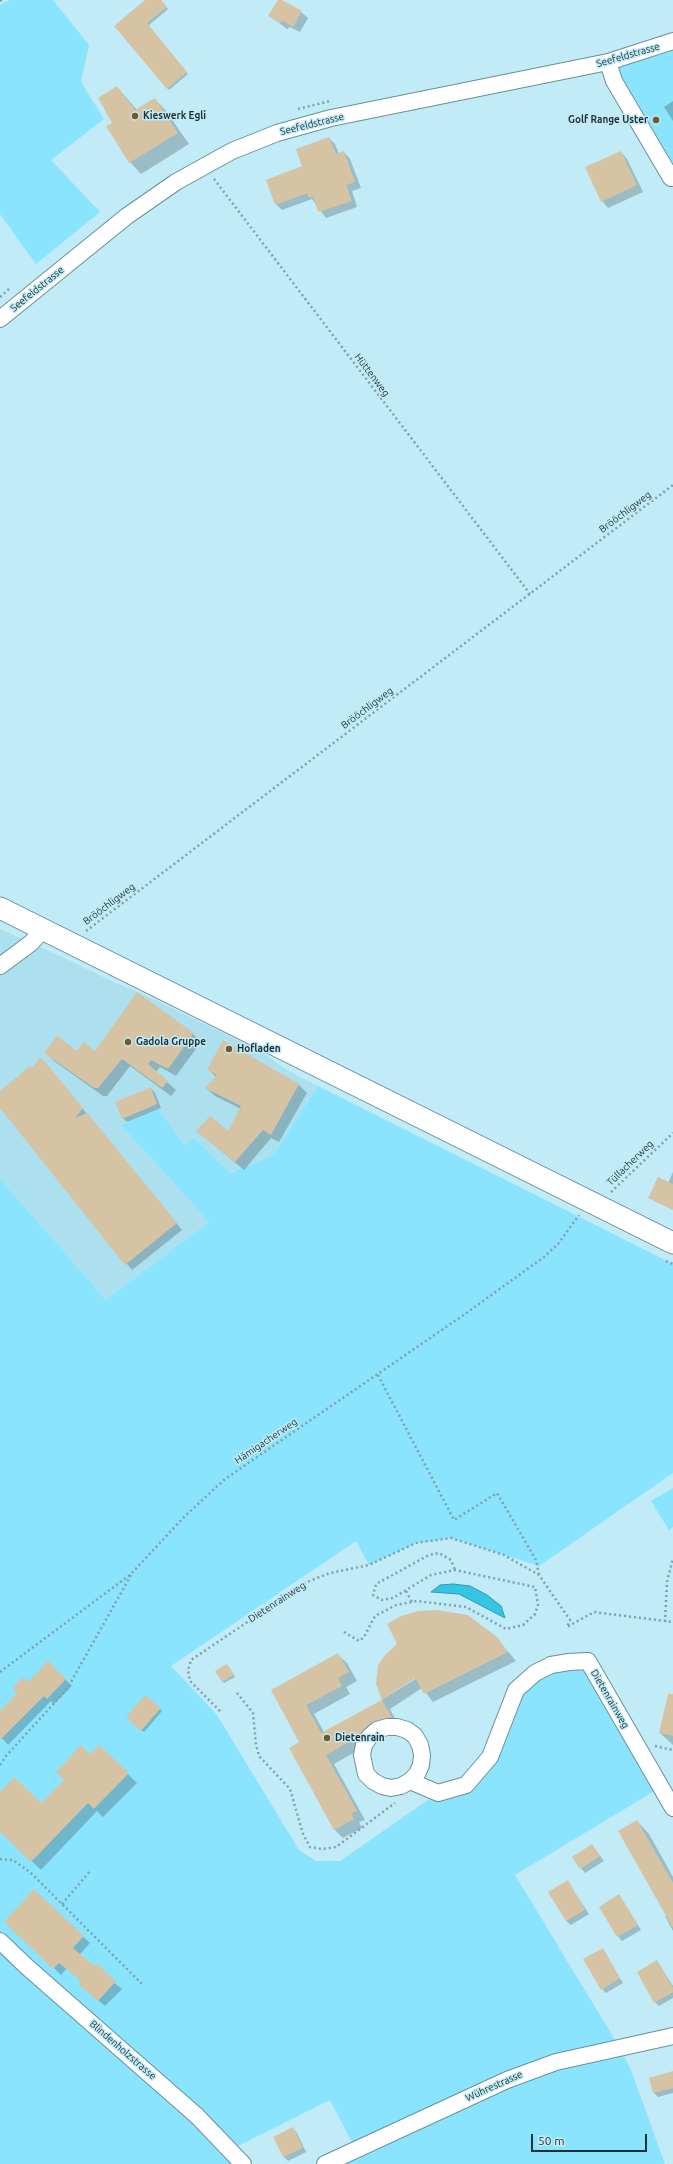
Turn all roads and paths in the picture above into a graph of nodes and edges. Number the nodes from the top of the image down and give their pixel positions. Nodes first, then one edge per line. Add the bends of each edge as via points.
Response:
1 (673, 41) edge
2 (608, 62) junction
3 (203, 165) junction
4 (671, 178) dead end
5 (0, 319) edge
6 (673, 485) edge
7 (530, 594) junction
8 (0, 908) edge
9 (43, 930) junction
10 (70, 943) junction
11 (0, 966) edge
12 (673, 1133) edge
13 (594, 1204) junction
14 (673, 1243) edge
15 (558, 1244) joint
16 (378, 1375) junction
17 (673, 1558) edge
18 (455, 1570) junction
19 (131, 1574) junction
20 (539, 1575) junction
21 (406, 1591) junction
22 (412, 1602) junction
23 (666, 1622) junction
24 (673, 1622) edge
25 (344, 1632) dead end
26 (0, 1672) edge
27 (238, 1693) dead end
28 (220, 1711) dead end
29 (0, 1765) edge
30 (415, 1783) joint
31 (673, 1808) edge
32 (0, 1859) edge
33 (91, 1870) dead end
34 (62, 1904) junction
35 (0, 1941) edge
36 (142, 1984) dead end
37 (673, 2036) edge
38 (243, 2164) edge
39 (325, 2164) edge

1 - 2 street, Seefeldstrasse
2 - 3 street, Seefeldstrasse via 331,118 277,132
2 - 4 street via 614,82
3 - 5 street, Seefeldstrasse via 127,216
3 - 7 path, Hüttenweg
6 - 7 path, Brööchligweg
7 - 10 path, Brööchligweg
8 - 9 main road
9 - 10 main road
9 - 11 street via 31,943
10 - 13 main road
12 - 13 path, Tüllacherweg via 605,1198
13 - 14 main road
13 - 15 path, Tüllacherweg
15 - 16 path, Hämigacherweg via 466,1314
16 - 19 path, Hämigacherweg via 225,1479 184,1517
16 - 20 path via 454,1520 497,1493 536,1560
17 - 23 path via 667,1582
18 - 21 path via 431,1575
18 - 21 path via 451,1560 439,1553 429,1555 376,1584 373,1595 382,1600
18 - 22 path via 535,1587 538,1605 535,1614 523,1625 506,1629 466,1607
19 - 26 path, Hämigacherweg
19 - 29 path via 67,1689
20 - 23 path, Dietenrainweg via 570,1620 567,1627 594,1612
20 - 28 path, Dietenrainweg via 504,1555 451,1538 416,1543 368,1565 330,1573 307,1582 191,1660 188,1670 190,1681
21 - 22 path
22 - 25 path via 396,1605 375,1616 364,1638 359,1641
23 - 24 path, Dietenrainweg
27 - 30 path via 253,1713 259,1756 290,1789 303,1834 310,1846 322,1849 336,1847
30 - 31 street, Dietenrainweg via 438,1793 466,1785 490,1757 516,1690 535,1672 551,1665 588,1661
32 - 34 path via 13,1860 31,1873
33 - 34 path
34 - 36 path
35 - 38 street, Blindenholzstrasse via 197,2116
37 - 39 street, Wührestrasse via 556,2062 507,2080

